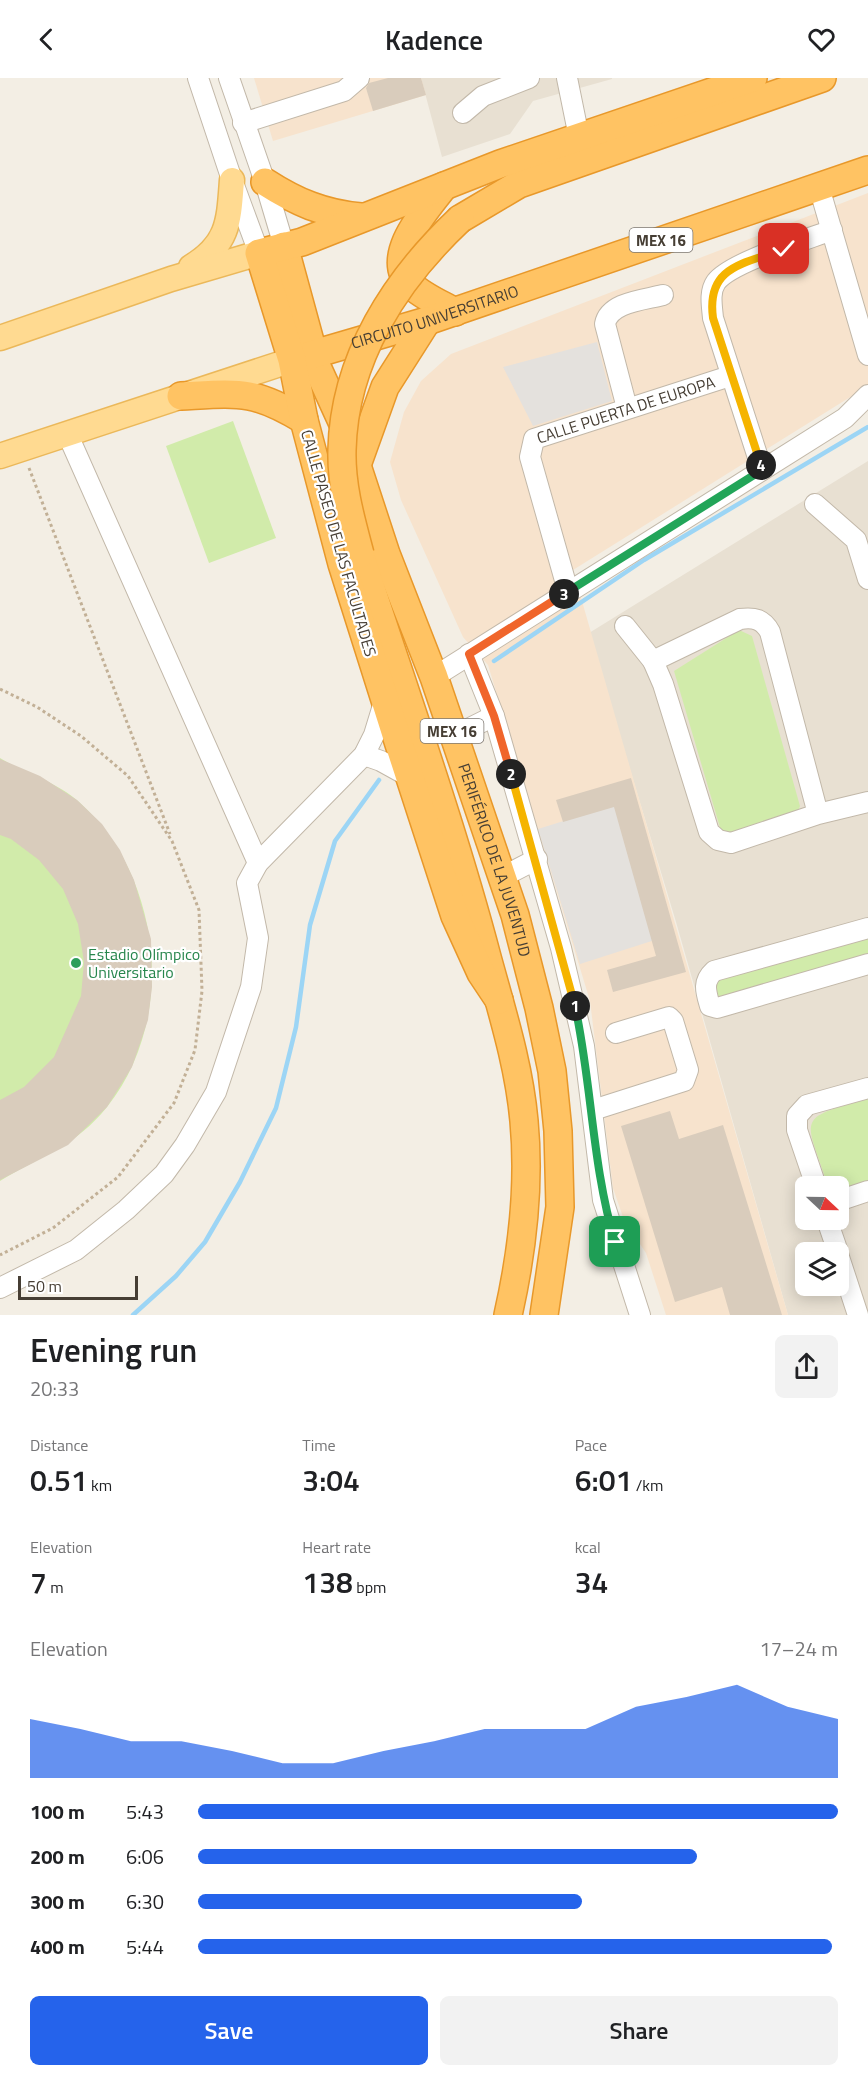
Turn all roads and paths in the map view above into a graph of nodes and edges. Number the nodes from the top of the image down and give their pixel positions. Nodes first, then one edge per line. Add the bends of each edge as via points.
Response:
1 (198, 78) edge
2 (229, 78) edge
3 (359, 78) edge
4 (529, 78) edge
5 (567, 78) edge
6 (753, 78) edge
7 (822, 78) edge
8 (709, 85) edge
9 (463, 113) dead end
10 (243, 123) junction
11 (579, 137) junction
12 (868, 170) edge
13 (464, 178) junction
14 (232, 180) junction
15 (265, 182) junction
16 (819, 187) junction
17 (362, 218) junction
18 (832, 230) junction
19 (271, 250) junction
20 (171, 279) junction
21 (663, 295) dead end
22 (455, 312) junction
23 (861, 313) edge
24 (427, 321) junction
25 (0, 338) edge
26 (868, 355) edge
27 (303, 357) junction
28 (730, 376) junction
29 (868, 395) edge
30 (181, 396) junction
31 (627, 408) junction
32 (304, 420) junction
33 (67, 433) junction
34 (11, 452) edge
35 (356, 461) junction
36 (762, 470) junction
37 (318, 478) junction
38 (815, 504) dead end
39 (862, 537) edge
40 (868, 579) edge
41 (568, 591) junction
42 (625, 626) dead end
43 (469, 654) junction
44 (653, 661) junction
45 (434, 676) junction
46 (0, 689) edge
47 (385, 699) junction
48 (494, 716) junction
49 (454, 736) junction
50 (364, 755) junction
51 (398, 763) junction
52 (868, 802) edge
53 (818, 814) junction
54 (172, 841) junction
55 (537, 859) junction
56 (258, 863) junction
57 (502, 877) junction
58 (868, 928) edge
59 (868, 964) edge
60 (499, 1000) junction
61 (616, 1033) dead end
62 (868, 1088) edge
63 (593, 1110) junction
64 (813, 1176) edge
65 (868, 1191) edge
66 (849, 1198) edge
67 (0, 1255) edge
68 (849, 1287) edge
69 (0, 1288) edge
70 (868, 1311) edge
71 (508, 1315) edge
72 (544, 1315) edge
73 (640, 1315) edge
74 (858, 1315) edge

1 - 14 street, CALLE PASEO DE LAS FACULTADES
2 - 10 street, CALLE PASEO DE LAS FACULTADES
3 - 10 street via 344,92
4 - 9 street via 483,96
5 - 11 street
6 - 8 highway
7 - 60 highway, bridge via 519,184 460,219 411,269 383,311 352,385 342,451 348,507 469,890
8 - 11 highway
10 - 15 street, CALLE PASEO DE LAS FACULTADES
11 - 13 highway
12 - 16 highway, CIRCUITO UNIVERSITARIO / MEX 16
13 - 17 highway
13 - 22 highway via 408,235 402,267 412,286
14 - 19 street, CALLE PASEO DE LAS FACULTADES
14 - 20 main road via 229,220 223,237 211,253
15 - 17 highway via 298,202
15 - 19 street, CALLE PASEO DE LAS FACULTADES
16 - 18 street
16 - 22 highway, CIRCUITO UNIVERSITARIO / MEX 16
17 - 19 highway
18 - 23 street
18 - 28 street via 736,267 715,283 713,318
19 - 20 main road
19 - 27 highway, CALLE PASEO DE LAS FACULTADES / MEX 16
20 - 25 main road
21 - 31 street via 619,307 606,317
22 - 24 highway, CIRCUITO UNIVERSITARIO / MEX 16
23 - 26 street
24 - 27 highway, CIRCUITO UNIVERSITARIO / MEX 16
24 - 35 highway via 386,387
27 - 30 main road, CIRCUITO UNIVERSITARIO / MEX 16
27 - 32 highway, CALLE PASEO DE LAS FACULTADES / MEX 16
27 - 35 highway, PERIFÉRICO DE LA JUVENTUD / MEX 16 via 344,426
28 - 31 street, CALLE PUERTA DE EUROPA
28 - 36 street
29 - 36 street via 845,418
30 - 32 highway via 257,396
30 - 33 main road, CIRCUITO UNIVERSITARIO / MEX 16
31 - 41 street, CALLE PUERTA DE EUROPA via 539,436 531,445 530,457
32 - 37 highway, CALLE PASEO DE LAS FACULTADES / MEX 16
33 - 34 main road, CIRCUITO UNIVERSITARIO / MEX 16
33 - 56 street
34 - 54 path
35 - 37 highway via 330,466
35 - 45 highway, PERIFÉRICO DE LA JUVENTUD / MEX 16 via 386,554
36 - 41 street
37 - 47 highway, CALLE PASEO DE LAS FACULTADES / MEX 16
38 - 39 street
39 - 40 street
41 - 43 street
42 - 44 street
43 - 45 street
43 - 48 street
44 - 53 street via 713,837 731,843
44 - 53 street via 740,619 763,622 770,632
45 - 49 highway, PERIFÉRICO DE LA JUVENTUD / MEX 16
46 - 54 path via 37,707 81,736 129,776
47 - 50 street
47 - 51 highway, CALLE PASEO DE LAS FACULTADES / MEX 16
48 - 49 street
48 - 55 street
49 - 57 highway, PERIFÉRICO DE LA JUVENTUD / MEX 16
50 - 51 street
50 - 56 street
51 - 60 highway, CALLE PASEO DE LAS FACULTADES / MEX 16 via 455,916
52 - 53 street
54 - 67 path via 199,910 202,991 195,1050 174,1103 118,1177 53,1228
55 - 57 street
55 - 63 street via 574,1002
56 - 69 street via 247,883 258,939 251,987 216,1092 185,1145 164,1174 76,1250
57 - 72 highway, PERIFÉRICO DE LA JUVENTUD / MEX 16 via 540,1008 558,1131 560,1207
58 - 59 street via 714,971 705,983 706,992 710,1006 717,1008
60 - 71 highway, MEX 16 via 514,1051 524,1122 522,1238
61 - 63 street via 669,1017 688,1076 684,1081
62 - 64 street via 807,1106 797,1116 797,1130
63 - 73 street via 603,1200
65 - 66 street
68 - 74 street
70 - 74 street

